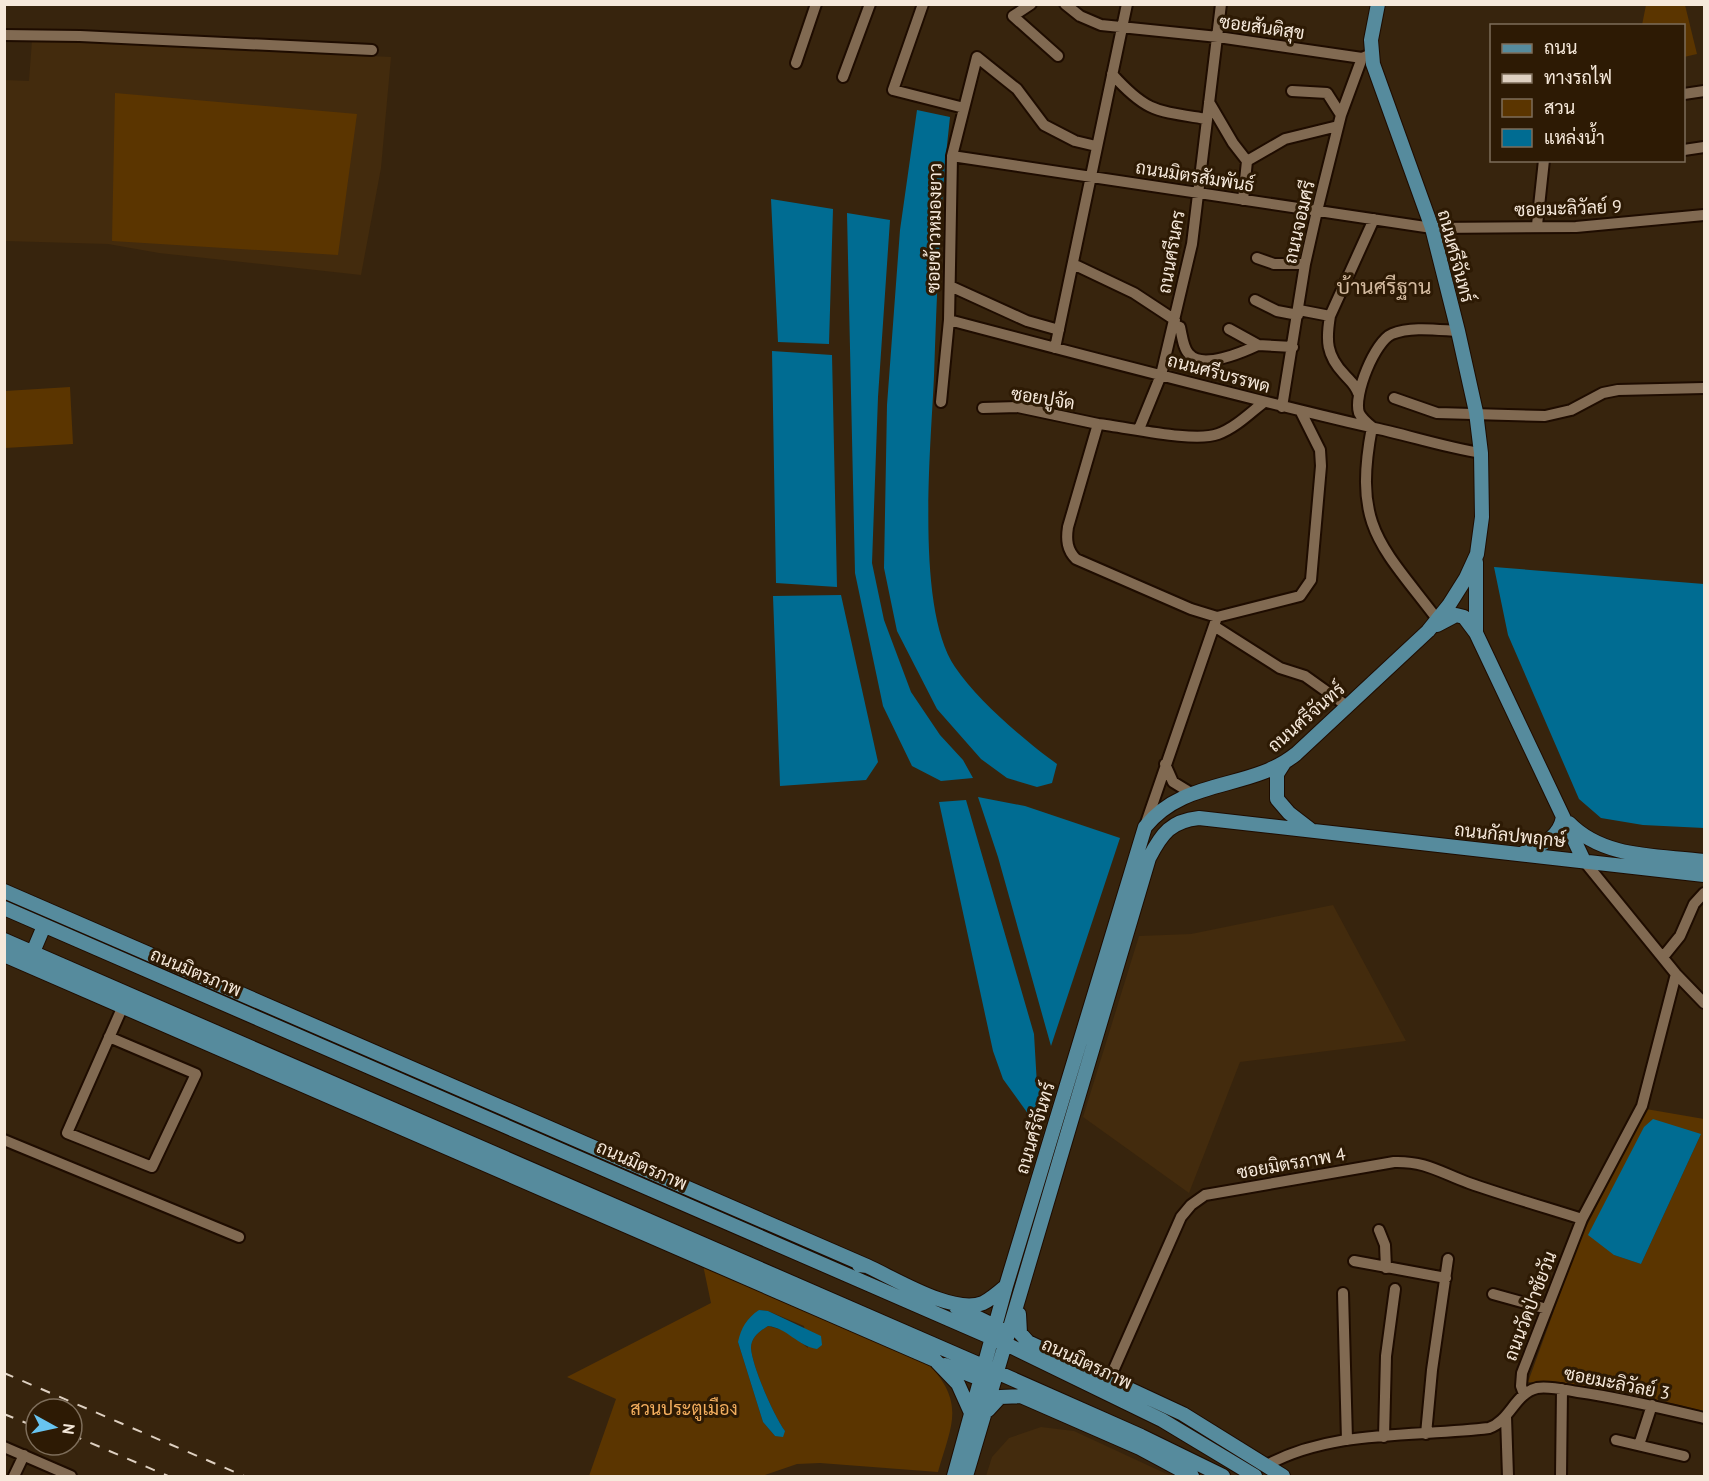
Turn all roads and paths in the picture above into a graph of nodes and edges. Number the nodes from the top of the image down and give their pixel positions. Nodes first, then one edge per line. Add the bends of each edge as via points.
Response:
1 (816, 4) edge
2 (870, 4) edge
3 (923, 4) edge
4 (1031, 4) edge
5 (1065, 4) edge
6 (1127, 4) edge
7 (1221, 4) edge
8 (1378, 4) edge
9 (1122, 27) junction
10 (4, 35) edge
11 (1218, 37) junction
12 (372, 50) dead end
13 (1058, 56) dead end
14 (1366, 56) junction
15 (796, 63) dead end
16 (1112, 74) junction
17 (843, 77) dead end
18 (1292, 91) dead end
19 (1704, 91) edge
20 (1685, 94) edge
21 (1209, 102) junction
22 (963, 108) junction
23 (1207, 119) junction
24 (1340, 121) junction
25 (1096, 146) junction
26 (1704, 147) edge
27 (1685, 150) edge
28 (952, 156) junction
29 (1247, 161) junction
30 (1544, 162) edge
31 (1090, 177) junction
32 (1198, 191) junction
33 (1243, 200) junction
34 (1317, 211) junction
35 (1704, 215) edge
36 (1374, 219) junction
37 (1537, 225) junction
38 (1432, 228) junction
39 (1257, 258) dead end
40 (1073, 264) junction
41 (1305, 264) junction
42 (950, 286) junction
43 (1255, 300) dead end
44 (1298, 313) junction
45 (1330, 316) junction
46 (949, 320) junction
47 (1174, 322) junction
48 (1228, 329) dead end
49 (1059, 330) junction
50 (1458, 331) junction
51 (1258, 345) junction
52 (1293, 347) junction
53 (1056, 348) junction
54 (1161, 375) junction
55 (1704, 387) edge
56 (1358, 393) junction
57 (1394, 398) dead end
58 (941, 402) dead end
59 (1264, 402) junction
60 (1282, 407) junction
61 (983, 408) dead end
62 (1301, 412) junction
63 (1476, 412) junction
64 (1098, 424) junction
65 (1372, 427) junction
66 (1139, 429) junction
67 (1481, 453) junction
68 (1476, 554) junction
69 (1437, 619) junction
70 (1216, 621) junction
71 (1428, 631) junction
72 (1476, 633) junction
73 (1347, 706) junction
74 (1284, 763) junction
75 (1165, 764) junction
76 (1191, 793) junction
77 (1563, 818) junction
78 (1145, 827) junction
79 (1311, 831) junction
80 (1161, 837) joint
81 (1521, 854) junction
82 (1684, 858) junction
83 (1584, 861) junction
84 (1704, 861) edge
85 (1615, 865) junction
86 (1683, 873) junction
87 (1704, 875) edge
88 (1603, 886) junction
89 (4, 891) edge
90 (1704, 893) edge
91 (4, 908) edge
92 (44, 926) junction
93 (4, 940) edge
94 (33, 952) junction
95 (4, 955) edge
96 (1663, 957) junction
97 (1677, 974) junction
98 (238, 993) junction
99 (210, 998) junction
100 (1704, 1003) edge
101 (123, 1006) junction
102 (318, 1028) junction
103 (109, 1037) junction
104 (334, 1051) junction
105 (425, 1123) junction
106 (564, 1134) junction
107 (4, 1140) edge
108 (538, 1140) junction
109 (438, 1143) junction
110 (647, 1170) junction
111 (543, 1174) junction
112 (518, 1178) junction
113 (660, 1192) junction
114 (1581, 1219) junction
115 (1379, 1230) dead end
116 (239, 1237) dead end
117 (809, 1259) junction
118 (1448, 1259) dead end
119 (1354, 1261) dead end
120 (867, 1266) junction
121 (1386, 1268) junction
122 (1446, 1278) junction
123 (1006, 1286) junction
124 (802, 1287) junction
125 (1395, 1288) dead end
126 (1343, 1293) dead end
127 (1022, 1294) junction
128 (1493, 1294) dead end
129 (949, 1303) junction
130 (1547, 1309) junction
131 (837, 1316) junction
132 (1001, 1335) junction
133 (1028, 1342) junction
134 (935, 1360) junction
135 (988, 1375) junction
136 (1110, 1378) junction
137 (1562, 1389) junction
138 (1524, 1394) junction
139 (1021, 1396) junction
140 (1124, 1401) junction
141 (1652, 1405) junction
142 (970, 1413) junction
143 (1183, 1414) junction
144 (1506, 1418) junction
145 (1704, 1418) edge
146 (984, 1419) junction
147 (1108, 1434) junction
148 (1425, 1434) junction
149 (1384, 1437) junction
150 (1347, 1440) junction
151 (1616, 1440) dead end
152 (1639, 1445) junction
153 (4, 1447) edge
154 (1164, 1448) junction
155 (24, 1455) joint
156 (1684, 1456) dead end
157 (28, 1457) edge
158 (1268, 1465) junction
159 (1189, 1475) edge
160 (1253, 1475) edge
161 (14, 1476) edge
162 (71, 1476) edge
163 (954, 1476) edge
164 (966, 1476) edge
165 (1223, 1476) edge
166 (1282, 1476) edge
167 (1508, 1476) edge
168 (1561, 1476) edge

1 - 15 street
2 - 17 street
3 - 22 street via 893,90
4 - 13 street via 1013,16
5 - 9 street, ซอยสันติสุข via 1092,22
6 - 9 street
7 - 11 street, ถนนศรีนคร
8 - 14 main road, ถนนศรีจันทร์
9 - 11 street, ซอยสันติสุข
9 - 16 street
10 - 12 street
11 - 14 street, ซอยสันติสุข
11 - 21 street, ถนนศรีนคร
14 - 24 street, ถนนจอมศรี
14 - 38 main road, ถนนศรีจันทร์
16 - 23 street via 1137,101 1154,109
16 - 25 street
18 - 24 street via 1327,93
19 - 20 street
21 - 23 street, ถนนศรีนคร
21 - 29 street
22 - 25 street, ซอยข้าวหมองยาว via 977,57 1017,89 1044,125 1075,141
22 - 28 street, ซอยข้าวหมองยาว
23 - 32 street, ถนนศรีนคร
24 - 29 street via 1285,139
24 - 34 street, ถนนจอมศรี
25 - 31 street
26 - 27 street
28 - 31 street, ถนนมิตรสัมพันธ์
28 - 42 street, ซอยข้าวหมองยาว
29 - 33 street
30 - 37 street
31 - 32 street, ถนนมิตรสัมพันธ์
31 - 40 street
32 - 33 street, ถนนมิตรสัมพันธ์
32 - 47 street, ถนนศรีนคร via 1192,244
33 - 34 street, ถนนมิตรสัมพันธ์
34 - 36 street, ถนนมิตรสัมพันธ์
34 - 41 street, ถนนจอมศรี
35 - 37 street, ซอยมะลิวัลย์ 9 via 1606,225
36 - 38 street, ถนนมิตรสัมพันธ์
36 - 45 street
37 - 38 street, ซอยมะลิวัลย์ 9
38 - 50 main road, ถนนศรีจันทร์
39 - 41 street via 1274,264
40 - 47 street via 1134,292
40 - 49 street
41 - 44 street, ถนนจอมศรี
42 - 46 street, ซอยข้าวหมองยาว
42 - 49 street via 1027,321
43 - 44 street via 1277,311
44 - 45 street
44 - 52 street, ถนนจอมศรี
45 - 56 street via 1328,351
46 - 53 street, ถนนศรีบรรพด
46 - 58 street, ซอยข้าวหมองยาว
47 - 51 street via 1193,358 1215,360 1236,356
47 - 54 street, ถนนศรีนคร
48 - 51 street
49 - 53 street
50 - 56 street via 1400,331 1387,336
50 - 63 main road, ถนนศรีจันทร์
51 - 52 street
52 - 60 street, ถนนจอมศรี
53 - 54 street, ถนนศรีบรรพด
54 - 59 street, ถนนศรีบรรพด
54 - 66 street, ถนนศรีนคร
55 - 63 street via 1618,390 1603,393 1571,410 1545,416
56 - 65 street via 1359,412
57 - 63 street via 1437,413
59 - 60 street, ถนนศรีบรรพด
59 - 66 street, ซอยปูจัด via 1215,436 1181,436
60 - 62 street, ถนนศรีบรรพด
61 - 64 street, ซอยปูจัด via 1018,408
62 - 65 street, ถนนศรีบรรพด
62 - 70 street via 1321,458 1310,586 1293,599
63 - 67 main road, ถนนศรีจันทร์
64 - 66 street, ซอยปูจัด
64 - 70 street via 1068,527 1071,555
65 - 67 street, ถนนศรีบรรพด
65 - 69 street via 1365,487 1374,534
67 - 68 main road, ถนนศรีจันทร์ via 1482,517
68 - 69 main road, ถนนศรีจันทร์ via 1460,589
68 - 72 main road
69 - 71 main road, ถนนศรีจันทร์
70 - 73 street via 1280,668 1305,676
70 - 75 street
71 - 72 main road via 1456,615 1464,617
71 - 73 main road, ถนนศรีจันทร์
72 - 77 main road
73 - 74 main road, ถนนศรีจันทร์
74 - 76 main road, ถนนศรีจันทร์
74 - 79 main road via 1277,774 1277,799
75 - 76 street via 1173,783
75 - 78 street
76 - 78 main road, ถนนศรีจันทร์ via 1168,804
77 - 81 main road via 1556,836
77 - 82 main road, ถนนกัลปพฤกษ์ via 1577,832 1608,850
77 - 83 main road
78 - 123 main road, ถนนศรีจันทร์
79 - 80 main road, ถนนกัลปพฤกษ์ via 1200,818 1182,820
79 - 81 main road, ถนนกัลปพฤกษ์
80 - 127 main road, ถนนศรีจันทร์ via 1149,858 1121,950
81 - 83 main road, ถนนกัลปพฤกษ์
82 - 84 main road, ถนนกัลปพฤกษ์
82 - 86 street
83 - 85 main road, ถนนกัลปพฤกษ์
83 - 88 street
85 - 86 main road, ถนนกัลปพฤกษ์
85 - 88 street via 1605,871
86 - 87 main road, ถนนกัลปพฤกษ์
88 - 96 street
89 - 98 main road, ถนนมิตรภาพ
90 - 96 street
91 - 92 main road, ถนนมิตรภาพ
92 - 94 main road
92 - 99 main road, ถนนมิตรภาพ
93 - 94 main road
94 - 105 main road
95 - 101 main road
96 - 97 street
97 - 100 street
97 - 114 street, ถนนวัดป่าชัยวัน via 1642,1106
98 - 99 main road
98 - 102 main road, ถนนมิตรภาพ
99 - 104 main road, ถนนมิตรภาพ
101 - 103 street
101 - 109 main road
102 - 104 main road
102 - 106 main road, ถนนมิตรภาพ
103 - 103 street via 66,1133 152,1167 196,1074
104 - 108 main road, ถนนมิตรภาพ
105 - 109 main road
105 - 111 main road
106 - 108 main road
106 - 110 main road, ถนนมิตรภาพ
107 - 116 street
108 - 113 main road, ถนนมิตรภาพ
109 - 112 main road
110 - 113 main road
110 - 120 main road, ถนนมิตรภาพ
111 - 112 main road
111 - 124 main road
112 - 131 main road
113 - 117 main road, ถนนมิตรภาพ
114 - 130 street, ถนนวัดป่าชัยวัน
114 - 136 street, ซอยมิตรภาพ 4 via 1413,1162 1205,1195 1181,1217
115 - 121 street via 1385,1245
117 - 120 main road
117 - 132 main road, ถนนมิตรภาพ
118 - 122 street
119 - 121 street
120 - 129 main road, ถนนมิตรภาพ
121 - 122 street
122 - 148 street
123 - 129 main road via 983,1303
123 - 132 main road, ถนนศรีจันทร์
124 - 131 main road
124 - 135 main road
125 - 149 street via 1386,1356
126 - 150 street
127 - 132 main road, ถนนศรีจันทร์
127 - 133 main road via 1018,1321 1020,1333
128 - 130 street
129 - 132 main road, ถนนมิตรภาพ
130 - 138 street, ถนนวัดป่าชัยวัน via 1522,1372
131 - 134 main road
132 - 133 main road, ถนนมิตรภาพ
132 - 135 main road, ถนนศรีจันทร์
132 - 140 main road, ถนนมิตรภาพ
133 - 136 main road, ถนนมิตรภาพ
134 - 135 main road
134 - 142 main road via 958,1383
135 - 139 main road
135 - 142 main road, ถนนศรีจันทร์
135 - 146 main road, ถนนศรีจันทร์
135 - 154 main road
136 - 143 main road, ถนนมิตรภาพ
137 - 138 street, ซอยมะลิวัลย์ 3 via 1536,1388
137 - 141 street, ซอยมะลิวัลย์ 3
137 - 168 street
138 - 144 street
139 - 146 main road via 1000,1396
139 - 147 main road
140 - 143 main road
140 - 160 main road, ถนนมิตรภาพ
141 - 145 street, ซอยมะลิวัลย์ 3
141 - 152 street
142 - 163 main road, ถนนศรีจันทร์
143 - 158 main road, ถนนมิตรภาพ
144 - 148 street via 1489,1428
144 - 167 street
146 - 164 main road, ถนนศรีจันทร์
147 - 154 main road
147 - 159 main road
148 - 149 street
149 - 150 street
150 - 158 street via 1291,1452
151 - 152 street
152 - 156 street
153 - 155 street
154 - 165 main road
155 - 161 street
157 - 162 street
158 - 166 main road, ถนนมิตรภาพ

